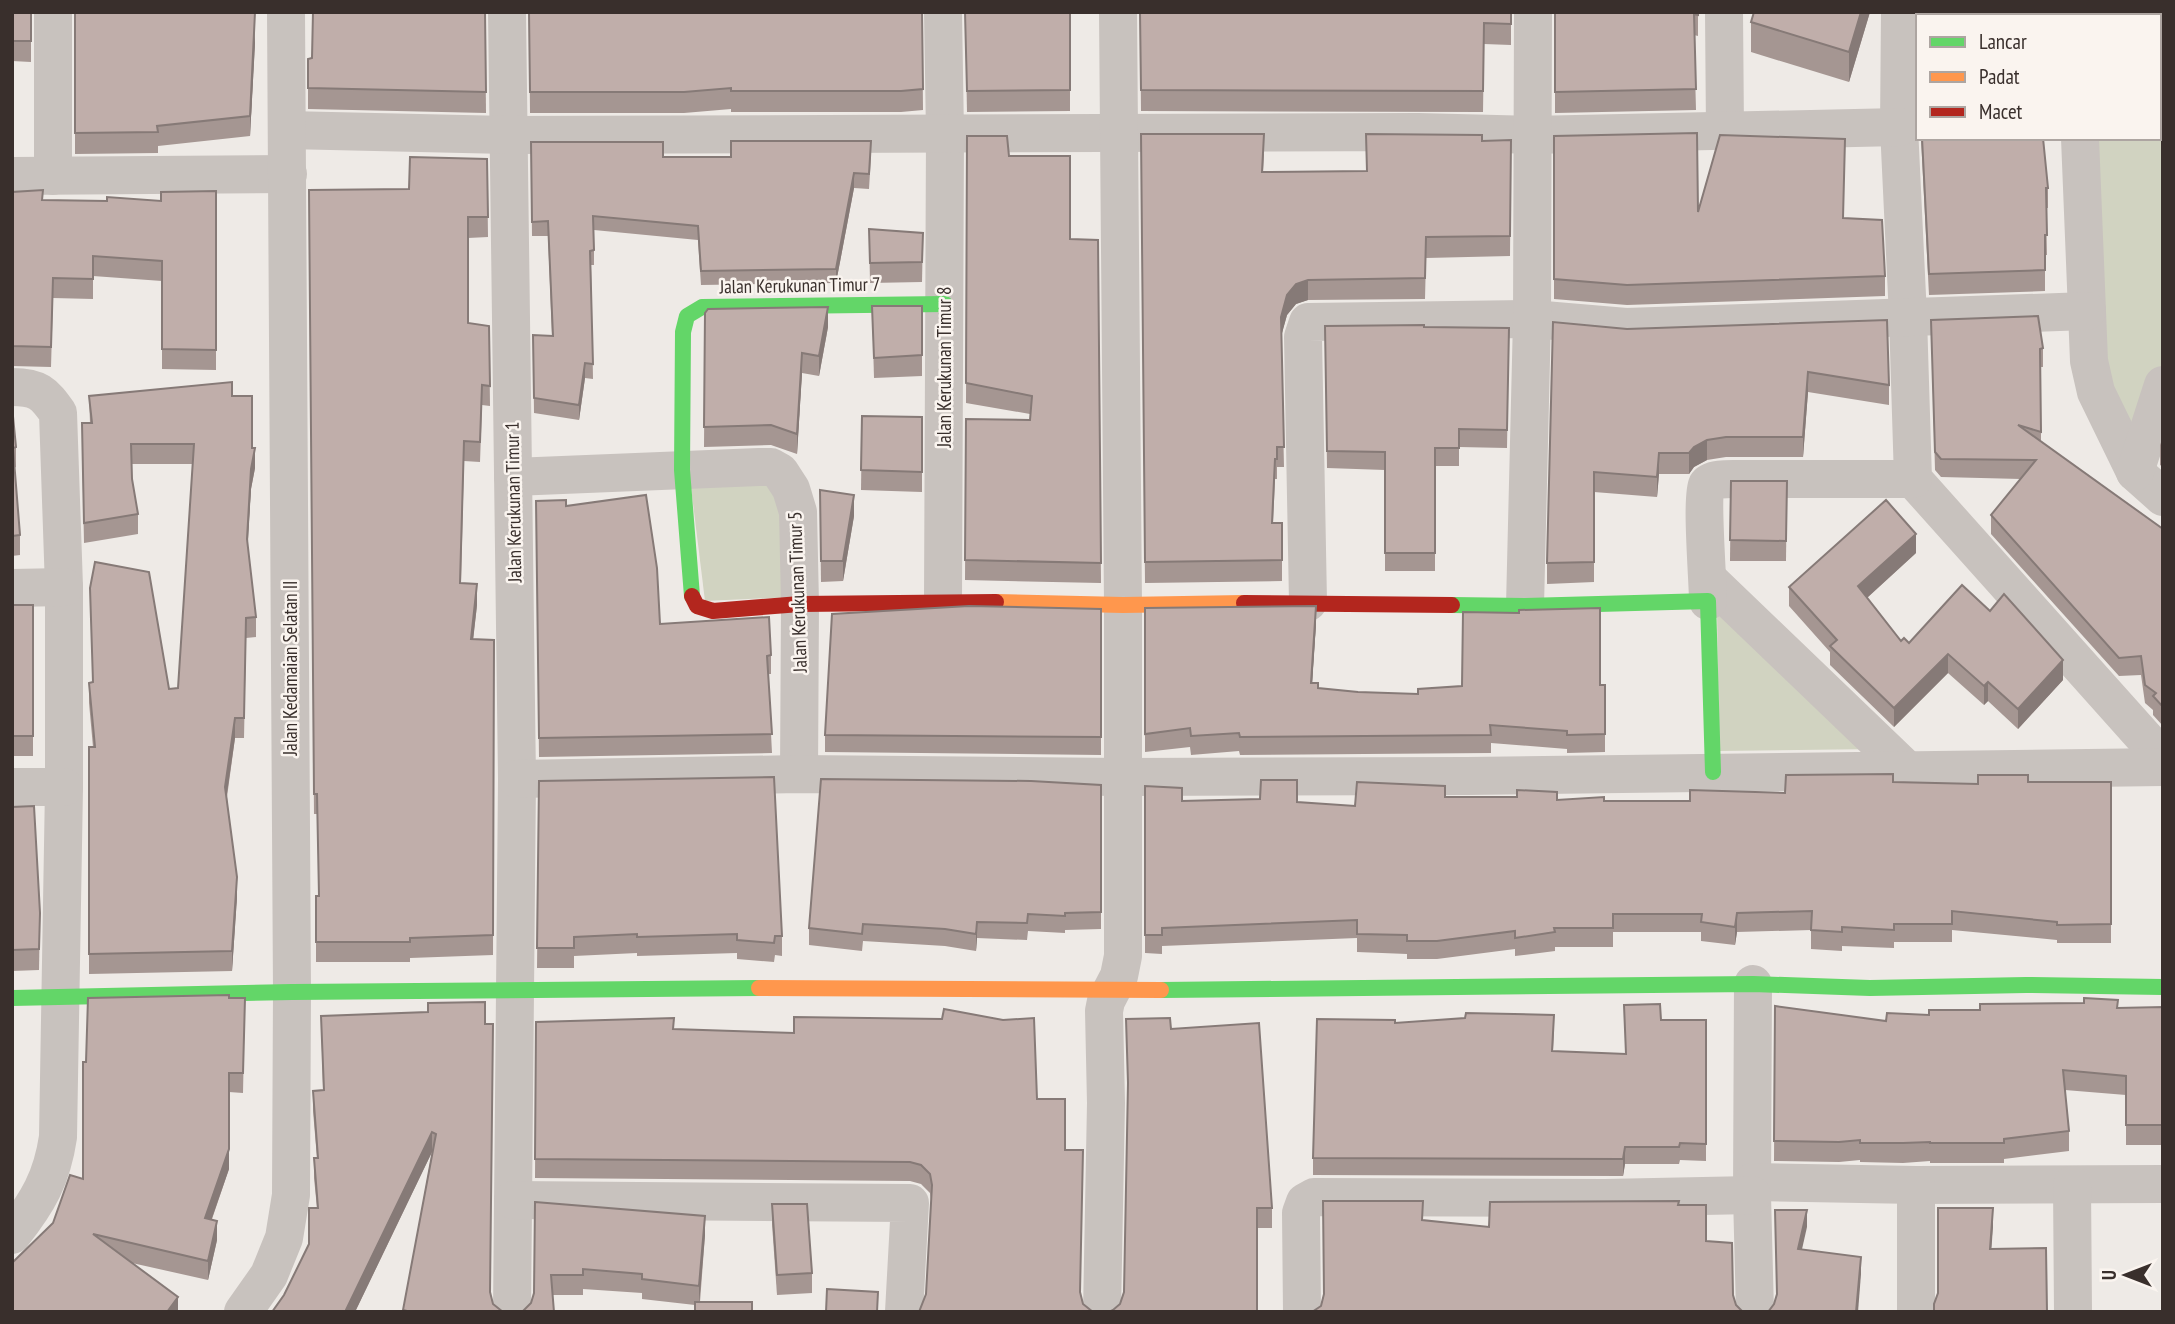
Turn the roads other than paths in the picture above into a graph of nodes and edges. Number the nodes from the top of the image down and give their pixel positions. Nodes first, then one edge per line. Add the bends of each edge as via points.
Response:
1 (53, 12) edge
2 (286, 12) edge
3 (507, 12) edge
4 (943, 12) edge
5 (1118, 12) edge
6 (1533, 12) edge
7 (1724, 12) edge
8 (1900, 12) edge
9 (1899, 127) junction
10 (287, 130) junction
11 (1726, 131) junction
12 (1119, 132) junction
13 (945, 134) junction
14 (507, 135) junction
15 (1531, 135) junction
16 (2080, 140) edge
17 (288, 174) junction
18 (12, 176) edge
19 (53, 176) junction
20 (945, 304) junction
21 (2087, 311) junction
22 (1908, 317) junction
23 (1532, 319) junction
24 (2163, 385) edge
25 (12, 387) edge
26 (682, 470) junction
27 (513, 477) junction
28 (1913, 479) junction
29 (2149, 485) edge
30 (64, 587) junction
31 (12, 588) edge
32 (1708, 590) junction
33 (943, 601) junction
34 (1308, 602) junction
35 (800, 604) junction
36 (1123, 605) junction
37 (1525, 606) junction
38 (2163, 766) edge
39 (1907, 770) junction
40 (1713, 772) junction
41 (799, 774) junction
42 (1122, 777) junction
43 (517, 779) junction
44 (64, 787) junction
45 (12, 788) edge
46 (1752, 984) junction
47 (2163, 987) edge
48 (514, 991) junction
49 (1110, 991) junction
50 (292, 992) junction
51 (60, 998) junction
52 (12, 999) edge
53 (2163, 1184) edge
54 (1916, 1185) junction
55 (2072, 1185) junction
56 (1752, 1189) junction
57 (513, 1200) junction
58 (12, 1235) edge
59 (243, 1312) edge
60 (512, 1312) edge
61 (904, 1312) edge
62 (1102, 1312) edge
63 (1302, 1312) edge
64 (1755, 1312) edge
65 (1916, 1312) edge
66 (2073, 1312) edge

1 - 19 street
2 - 10 street, Jalan Kedamaian Selatan II
3 - 14 street, Jalan Kerukunan Timur 1
4 - 13 street, Jalan Kerukunan Timur 8
5 - 12 street
6 - 15 street
7 - 11 street
8 - 9 street
9 - 11 street
9 - 22 street
10 - 14 street
10 - 17 street, Jalan Kedamaian Selatan II
11 - 15 street
12 - 13 street
12 - 15 street
12 - 36 street
13 - 14 street
13 - 20 street, Jalan Kerukunan Timur 8
14 - 27 street, Jalan Kerukunan Timur 1
15 - 23 street
16 - 21 street
17 - 19 street
17 - 50 street, Jalan Kedamaian Selatan II
18 - 19 street
20 - 26 street, Jalan Kerukunan Timur 7 via 695,310 687,316 683,332
20 - 33 street, Jalan Kerukunan Timur 8
21 - 22 street
21 - 29 street via 2089,361 2096,392
22 - 23 street via 1626,327
22 - 28 street
23 - 34 street via 1308,322 1303,337
23 - 37 street
24 - 29 street
25 - 30 street via 46,395 58,413
26 - 27 street, Jalan Kerukunan Timur 5
26 - 35 street, Jalan Kerukunan Timur 5 via 771,467 780,472 798,512
26 - 35 street via 692,596 697,606 713,611
27 - 43 street, Jalan Kerukunan Timur 1
28 - 32 street via 1711,482 1704,503
28 - 38 street via 2150,744
30 - 31 street
30 - 44 street
32 - 37 street
32 - 39 street
32 - 40 street
33 - 35 street
33 - 36 street
34 - 36 street
34 - 37 street
35 - 41 street, Jalan Kerukunan Timur 5
36 - 42 street
38 - 39 street
39 - 40 street
40 - 42 street
41 - 42 street
41 - 43 street
42 - 49 street via 1123,956
43 - 48 street, Jalan Kerukunan Timur 1
44 - 45 street
44 - 51 street
46 - 47 street via 1870,989
46 - 49 street
46 - 56 street
48 - 49 street via 830,987
48 - 50 street
48 - 57 street, Jalan Kerukunan Timur 1
49 - 62 street via 1104,1011
50 - 51 street
50 - 59 street, Jalan Kedamaian Selatan II via 291,1195 284,1238 269,1275
51 - 52 street
51 - 58 street via 54,1163 45,1188
53 - 55 street
54 - 55 street
54 - 56 street
54 - 65 street
55 - 66 street
56 - 63 street via 1605,1198 1314,1196 1305,1202 1301,1213
56 - 64 street
57 - 60 street, Jalan Kerukunan Timur 1
57 - 61 street via 910,1203

